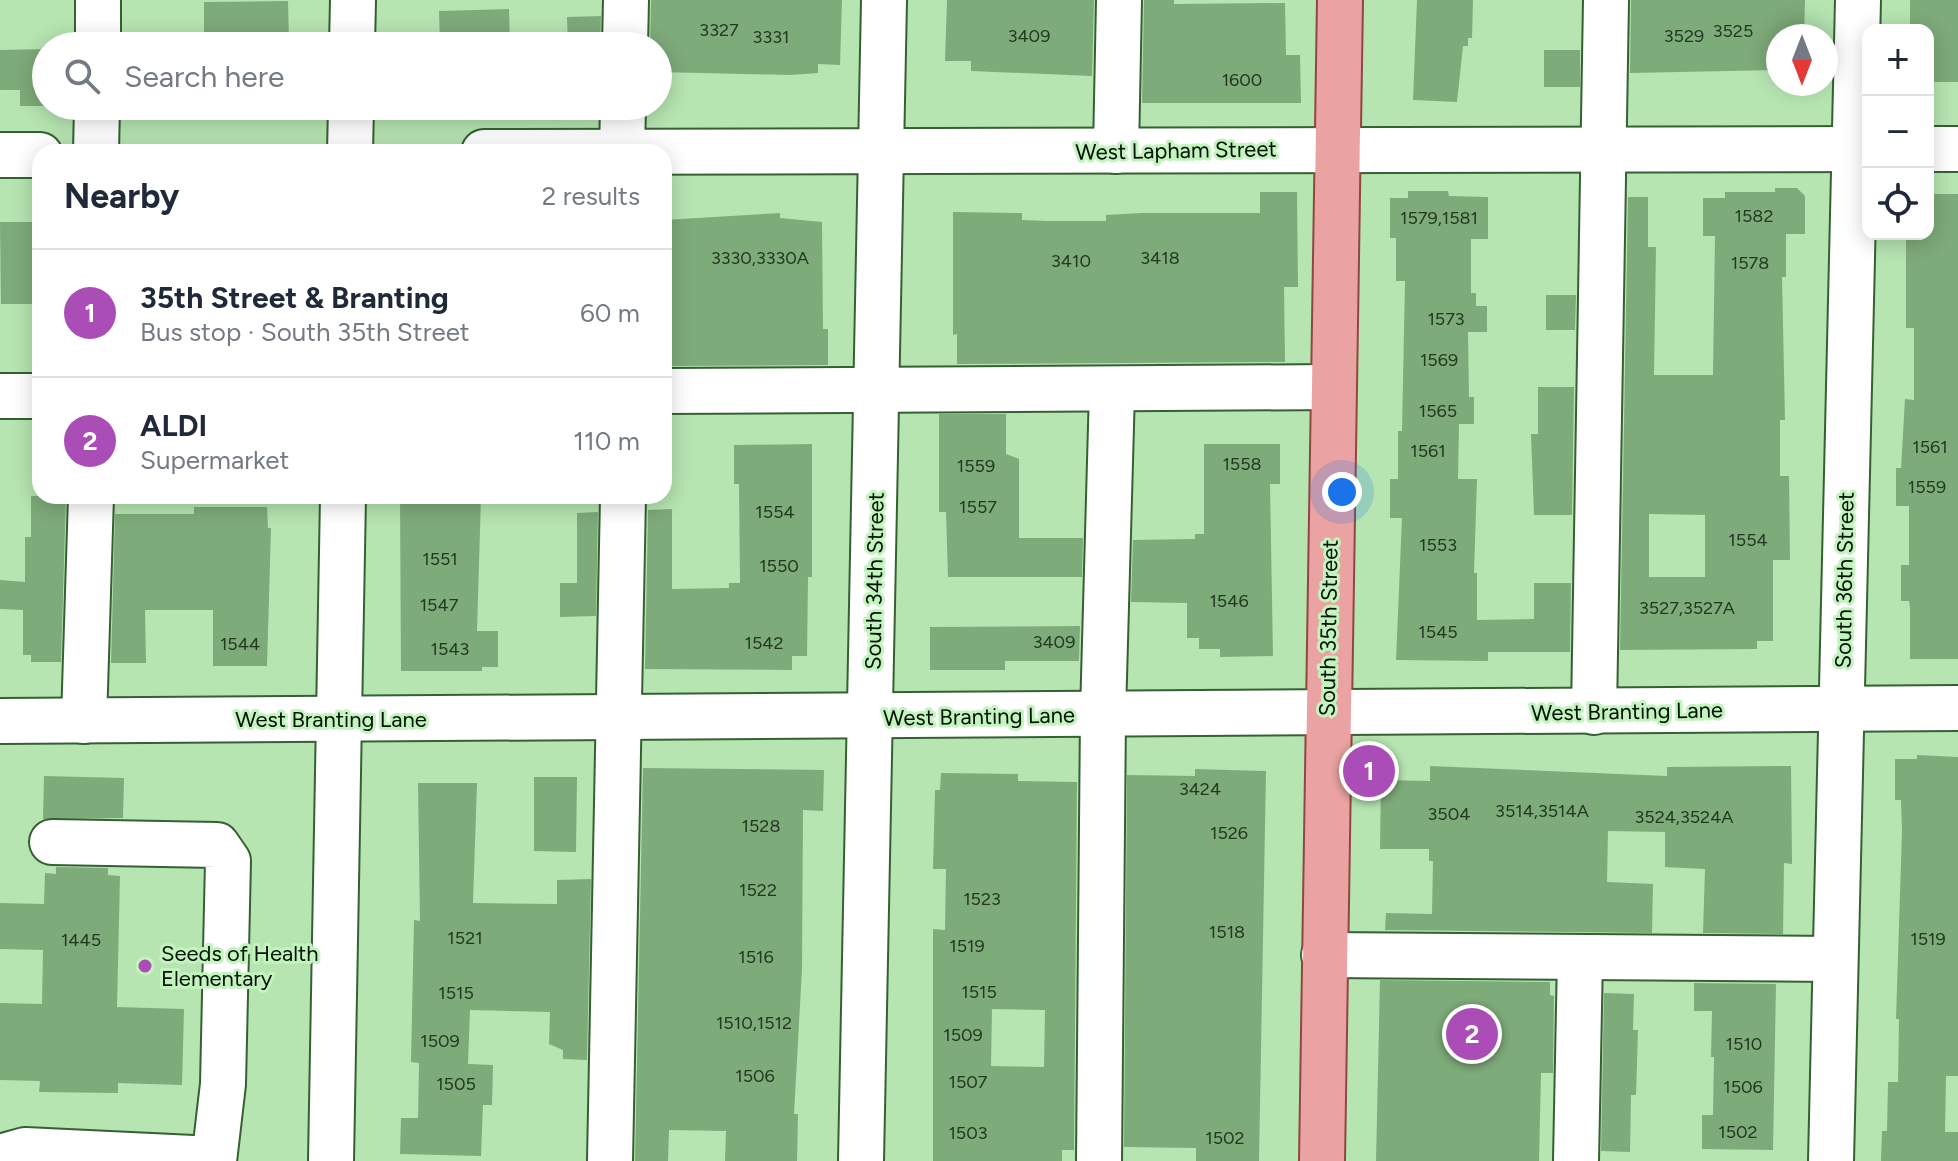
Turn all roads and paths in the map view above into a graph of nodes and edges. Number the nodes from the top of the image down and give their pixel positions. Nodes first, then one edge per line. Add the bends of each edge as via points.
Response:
1 (98, 0) edge
2 (353, 0) edge
3 (626, 0) edge
4 (884, 0) edge
5 (1119, 0) edge
6 (1340, 0) edge
7 (1606, 0) edge
8 (1858, 0) edge
9 (98, 32) edge
10 (352, 32) edge
11 (625, 32) edge
12 (97, 120) edge
13 (351, 120) edge
14 (623, 120) edge
15 (96, 144) edge
16 (350, 144) edge
17 (622, 144) edge
18 (1337, 148) junction
19 (1605, 149) junction
20 (1862, 149) edge
21 (1934, 149) edge
22 (1958, 149) edge
23 (1116, 151) junction
24 (672, 152) edge
25 (882, 153) junction
26 (0, 155) edge
27 (32, 155) edge
28 (1333, 387) junction
29 (1112, 390) junction
30 (672, 391) edge
31 (878, 391) junction
32 (0, 396) edge
33 (32, 396) edge
34 (91, 504) edge
35 (343, 504) edge
36 (623, 504) edge
37 (1840, 708) junction
38 (1958, 708) edge
39 (1594, 712) junction
40 (1103, 714) junction
41 (1327, 715) junction
42 (618, 718) junction
43 (871, 718) junction
44 (339, 719) junction
45 (0, 721) edge
46 (84, 721) junction
47 (52, 842) dead end
48 (1324, 955) junction
49 (1580, 957) junction
50 (1835, 959) junction
51 (0, 1157) edge
52 (214, 1160) edge
53 (331, 1161) edge
54 (610, 1161) edge
55 (861, 1161) edge
56 (1099, 1161) edge
57 (1322, 1161) edge
58 (1576, 1161) edge
59 (1831, 1161) edge

1 - 9 street
2 - 10 street
3 - 11 street
4 - 25 street, South 34th Street
5 - 23 street
6 - 18 main road, South 35th Street
7 - 19 street
8 - 20 street, South 36th Street
12 - 15 street
13 - 16 street
14 - 17 street
18 - 19 street, West Lapham Street
18 - 23 street, West Lapham Street
18 - 28 main road, South 35th Street
19 - 20 street, West Lapham Street
19 - 39 street
20 - 37 street, South 36th Street
21 - 22 street
23 - 25 street, West Lapham Street
24 - 25 street, West Lapham Street
25 - 31 street, South 34th Street
26 - 27 street
28 - 29 street
28 - 41 main road, South 35th Street
29 - 31 street
29 - 40 street
30 - 31 street
31 - 43 street, South 34th Street
32 - 33 street
34 - 46 street
35 - 44 street
36 - 42 street
37 - 38 street, West Branting Lane
37 - 39 street, West Branting Lane
37 - 50 street, South 36th Street
39 - 41 street, West Branting Lane
40 - 41 street, West Branting Lane
40 - 43 street, West Branting Lane
40 - 56 street
41 - 48 main road, South 35th Street
42 - 43 street, West Branting Lane
42 - 44 street, West Branting Lane
42 - 54 street
43 - 55 street, South 34th Street
44 - 46 street, West Branting Lane
44 - 53 street
45 - 46 street, West Branting Lane
47 - 52 street via 217,845 228,861 223,1084
48 - 49 street
48 - 57 main road, South 35th Street
49 - 50 street
49 - 58 street
50 - 59 street, South 36th Street
51 - 52 street via 25,1150

